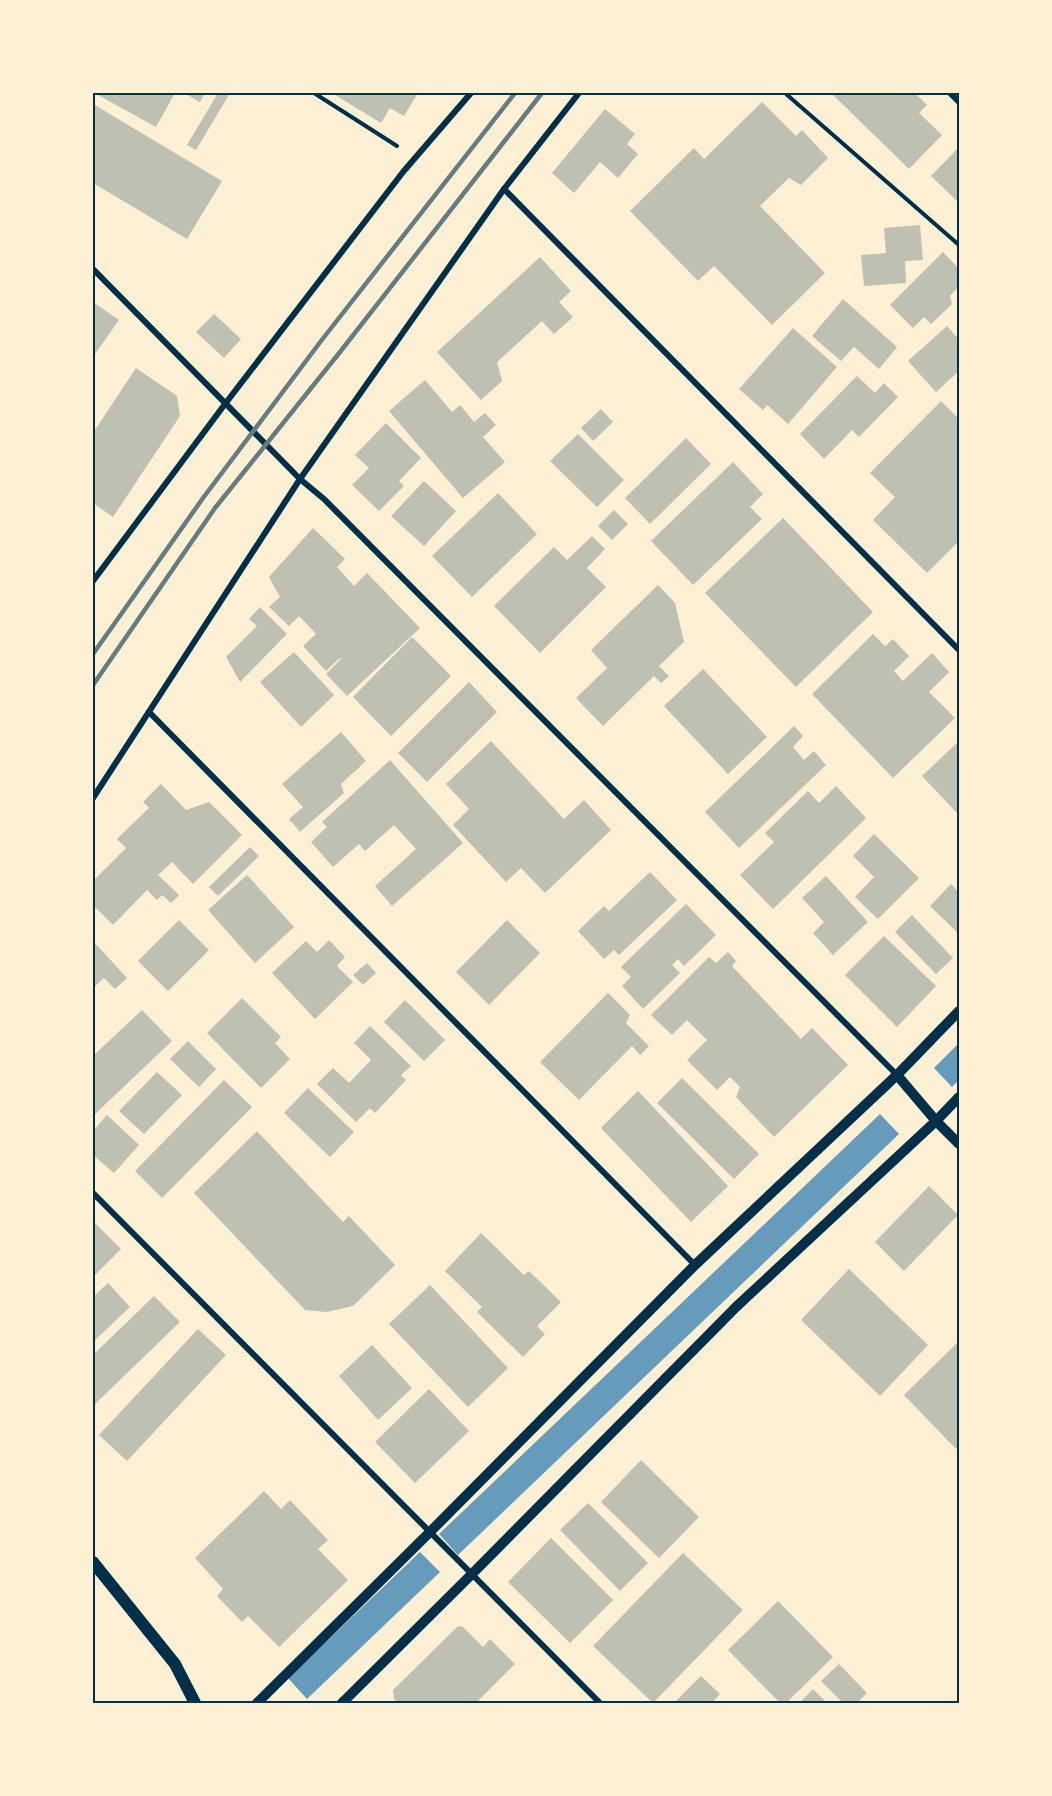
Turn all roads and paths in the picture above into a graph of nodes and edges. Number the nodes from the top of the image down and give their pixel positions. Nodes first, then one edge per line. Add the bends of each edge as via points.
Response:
1 (314, 93) edge
2 (471, 93) edge
3 (579, 93) edge
4 (785, 93) edge
5 (950, 93) edge
6 (959, 102) edge
7 (400, 148) dead end
8 (504, 189) junction
9 (959, 245) edge
10 (93, 269) edge
11 (225, 404) junction
12 (300, 479) junction
13 (93, 581) edge
14 (959, 650) edge
15 (149, 712) junction
16 (93, 798) edge
17 (959, 1011) edge
18 (897, 1075) junction
19 (959, 1097) edge
20 (936, 1121) junction
21 (959, 1144) edge
22 (93, 1193) edge
23 (695, 1265) junction
24 (430, 1532) junction
25 (93, 1562) edge
26 (471, 1575) junction
27 (195, 1703) edge
28 (257, 1703) edge
29 (342, 1703) edge
30 (600, 1703) edge

1 - 7 path
2 - 11 street via 403,172
3 - 8 street
4 - 9 path
5 - 6 street
8 - 12 street
8 - 14 street
10 - 11 street
11 - 12 street
11 - 13 street
12 - 15 street
12 - 18 street
15 - 16 street
15 - 23 street
17 - 18 street
18 - 20 street
18 - 23 street
19 - 20 street
20 - 21 street
20 - 26 street via 736,1307
22 - 24 street
23 - 24 street
24 - 26 street
24 - 28 street
25 - 27 main road via 175,1664
26 - 29 street
26 - 30 street

